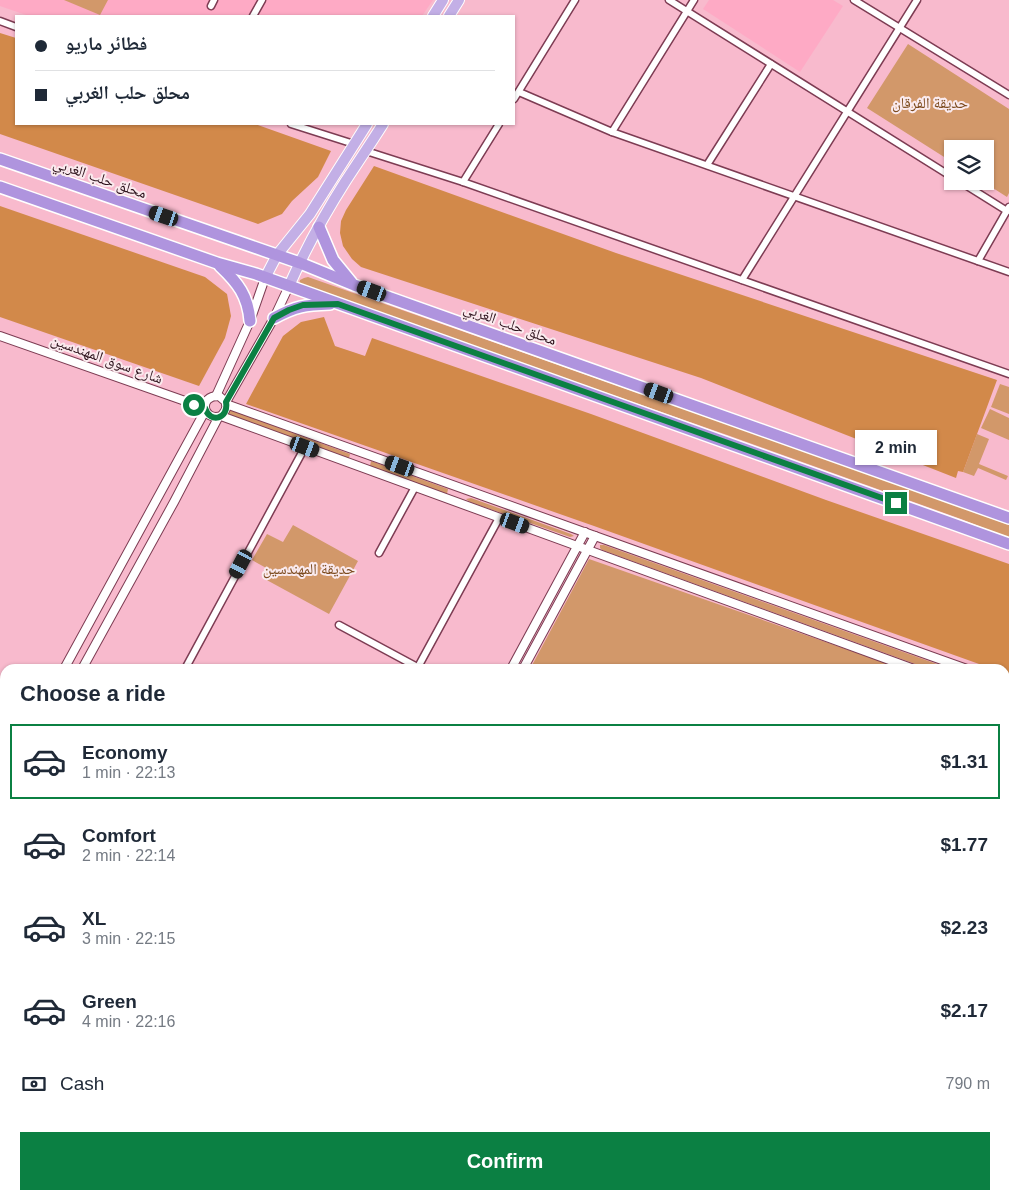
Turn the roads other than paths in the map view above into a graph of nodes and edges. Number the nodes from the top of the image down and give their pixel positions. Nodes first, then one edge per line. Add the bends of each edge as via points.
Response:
1 (262, 0) edge
2 (443, 0) edge
3 (459, 0) edge
4 (575, 0) edge
5 (669, 0) edge
6 (694, 0) edge
7 (854, 0) edge
8 (917, 0) edge
9 (687, 11) junction
10 (254, 15) edge
11 (434, 15) edge
12 (450, 15) edge
13 (0, 21) edge
14 (15, 27) edge
15 (899, 28) junction
16 (771, 64) junction
17 (518, 92) junction
18 (1009, 95) edge
19 (515, 97) edge
20 (847, 111) junction
21 (294, 125) edge
22 (366, 125) edge
23 (382, 125) edge
24 (498, 125) edge
25 (612, 132) junction
26 (354, 144) junction
27 (366, 151) junction
28 (0, 159) edge
29 (707, 165) junction
30 (944, 172) edge
31 (463, 182) junction
32 (0, 187) edge
33 (975, 190) edge
34 (794, 196) junction
35 (1008, 209) edge
36 (319, 227) junction
37 (277, 255) junction
38 (978, 261) junction
39 (217, 263) junction
40 (300, 263) junction
41 (1009, 272) edge
42 (265, 278) junction
43 (742, 280) junction
44 (354, 285) junction
45 (289, 286) junction
46 (338, 304) junction
47 (274, 318) junction
48 (250, 321) junction
49 (0, 336) edge
50 (1009, 374) edge
51 (216, 396) junction
52 (226, 403) junction
53 (205, 410) junction
54 (219, 417) junction
55 (305, 447) junction
56 (369, 455) junction
57 (363, 468) junction
58 (415, 487) junction
59 (464, 489) junction
60 (160, 495) junction
61 (174, 502) junction
62 (458, 503) junction
63 (499, 518) junction
64 (1009, 518) edge
65 (585, 532) junction
66 (595, 536) junction
67 (1009, 544) edge
68 (577, 546) junction
69 (587, 550) junction
70 (379, 553) dead end
71 (96, 611) junction
72 (109, 619) junction
73 (339, 624) dead end
74 (67, 664) edge
75 (85, 664) edge
76 (188, 664) edge
77 (412, 664) edge
78 (421, 664) edge
79 (514, 664) edge
80 (526, 664) edge
81 (900, 664) edge
82 (953, 664) edge

1 - 10 street
2 - 11 main road
3 - 12 main road
4 - 17 street
5 - 9 street
6 - 9 street
7 - 15 street
8 - 15 street
9 - 16 street
9 - 25 street
13 - 14 street
15 - 18 street
15 - 20 street
16 - 20 street
16 - 29 street
17 - 19 street
17 - 25 street
20 - 30 street
20 - 34 street
21 - 26 street
22 - 26 main road
23 - 27 main road
24 - 31 street
25 - 29 street
26 - 37 main road via 310,214
27 - 31 street
27 - 36 main road
28 - 37 highway, محلق حلب الغربي
29 - 34 street
31 - 43 street
32 - 39 highway
33 - 35 street
34 - 38 street
34 - 43 street
35 - 38 street
36 - 40 main road
36 - 44 highway via 333,260
37 - 40 highway, محلق حلب الغربي
37 - 42 main road
38 - 41 street
39 - 42 highway
39 - 48 highway via 244,295
40 - 44 highway, محلق حلب الغربي
40 - 45 main road
42 - 45 highway
42 - 48 street
43 - 50 street
44 - 64 highway, محلق حلب الغربي
45 - 46 highway
45 - 47 street
46 - 47 highway via 303,305
46 - 67 highway
47 - 52 street
48 - 51 street
49 - 53 street, شارع سوق المهندسين
51 - 52 street via 222,397
51 - 53 street via 206,401
52 - 54 street via 224,413
52 - 56 street
53 - 54 street via 209,416
53 - 60 street
54 - 55 street
54 - 61 street
55 - 57 street
55 - 76 street
56 - 57 street
56 - 59 street
57 - 58 street
58 - 62 street
58 - 70 street
59 - 62 street
59 - 65 street
60 - 61 street
60 - 71 street
61 - 72 street
62 - 63 street
63 - 68 street
63 - 78 street
65 - 66 street
65 - 68 street
66 - 69 street
66 - 82 street
68 - 69 street
68 - 79 street
69 - 80 street
69 - 81 street
71 - 72 street
71 - 74 street
72 - 75 street
73 - 77 street

